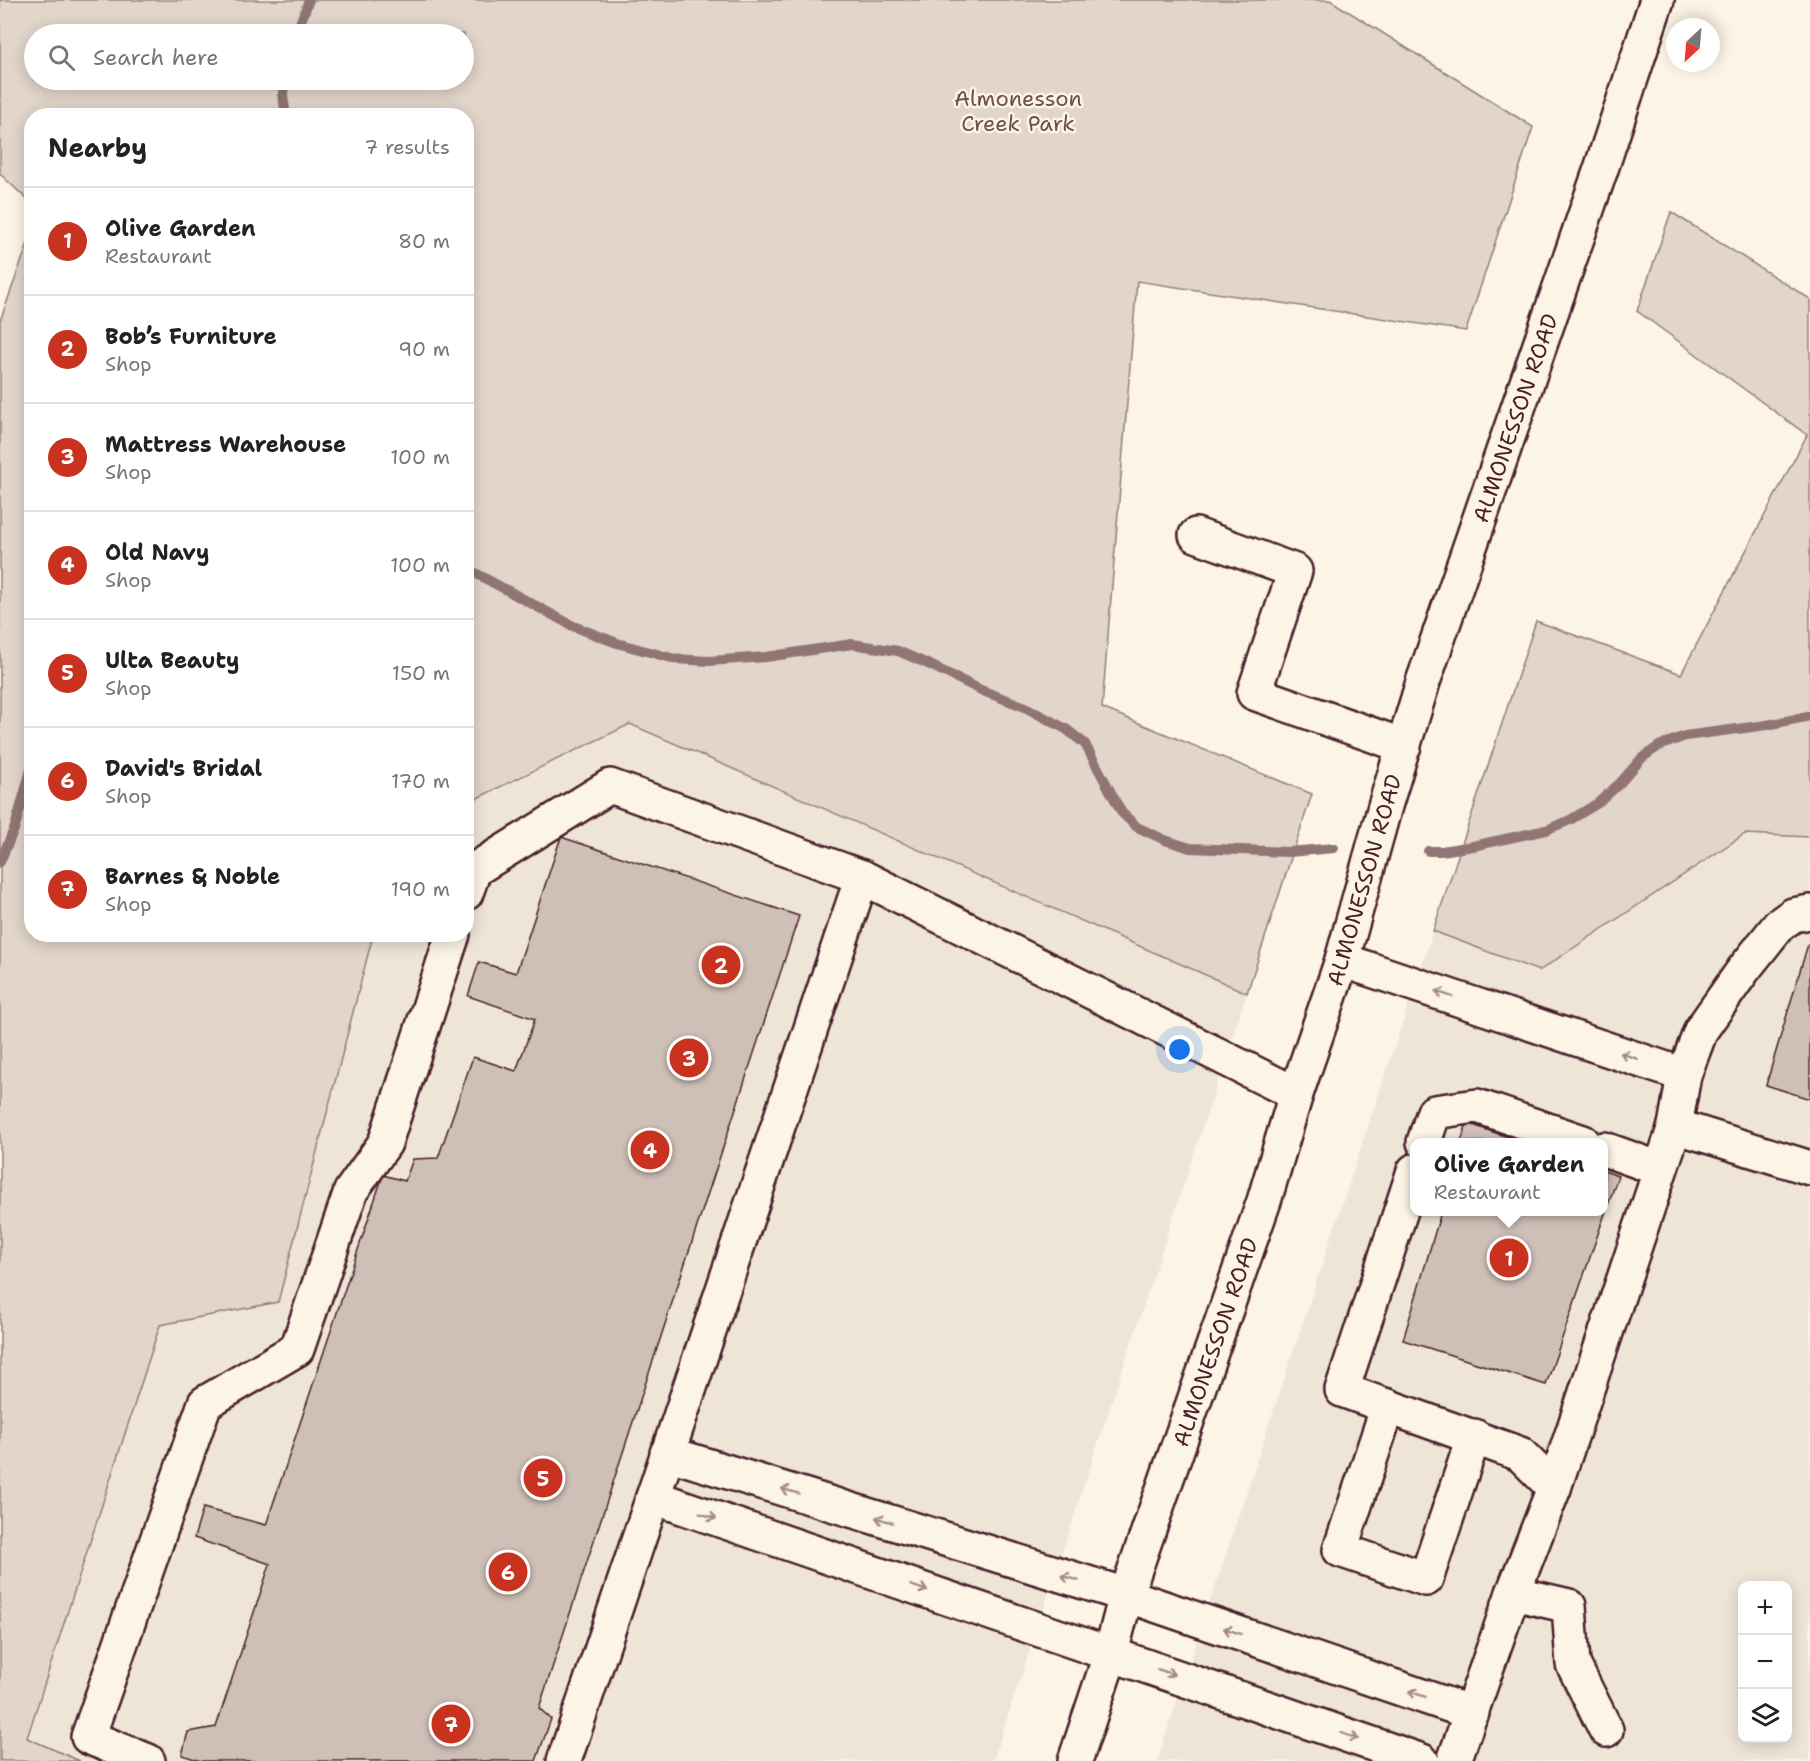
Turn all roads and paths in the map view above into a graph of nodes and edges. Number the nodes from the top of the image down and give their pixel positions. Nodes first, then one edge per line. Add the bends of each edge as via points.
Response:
1 (1657, 0) edge
2 (1196, 536) dead end
3 (1404, 746) junction
4 (474, 870) edge
5 (862, 877) junction
6 (1810, 912) edge
7 (450, 942) edge
8 (1342, 960) junction
9 (1684, 1075) junction
10 (1296, 1094) junction
11 (1675, 1126) junction
12 (1426, 1138) edge
13 (1569, 1138) edge
14 (1608, 1150) edge
15 (1810, 1168) edge
16 (1660, 1169) junction
17 (1410, 1183) edge
18 (1388, 1406) junction
19 (1474, 1436) junction
20 (668, 1453) junction
21 (1554, 1488) junction
22 (653, 1497) junction
23 (1513, 1593) junction
24 (1126, 1595) junction
25 (1111, 1653) junction
26 (1472, 1713) junction
27 (1606, 1730) dead end
28 (148, 1761) edge
29 (564, 1761) edge
30 (1075, 1761) edge
31 (1422, 1761) edge
32 (1454, 1761) edge

1 - 3 street, ALMONESSON ROAD
2 - 3 street via 1295,571 1254,693
3 - 8 street, ALMONESSON ROAD
4 - 5 street via 610,786
5 - 10 street
5 - 20 street
6 - 9 street via 1793,915 1779,925 1744,969 1701,1030
7 - 28 street via 385,1143 351,1191 297,1349 206,1402 88,1737
9 -> 8 street
8 - 10 street, ALMONESSON ROAD
9 - 11 street
10 - 24 street, ALMONESSON ROAD via 1264,1201
11 - 15 street
11 - 16 street
12 - 13 street via 1434,1112 1477,1106
14 - 16 street
16 - 21 street
17 - 18 street via 1342,1390
18 - 19 street
18 - 19 street via 1340,1550 1426,1579
19 - 21 street via 1520,1454
20 - 22 street
24 -> 20 street
21 - 23 street
22 -> 25 street
22 - 29 street
23 - 26 street
23 - 27 street via 1569,1606 1573,1664
24 - 25 street, ALMONESSON ROAD
26 -> 24 street
25 - 30 street, ALMONESSON ROAD
25 -> 31 street
26 - 32 street

